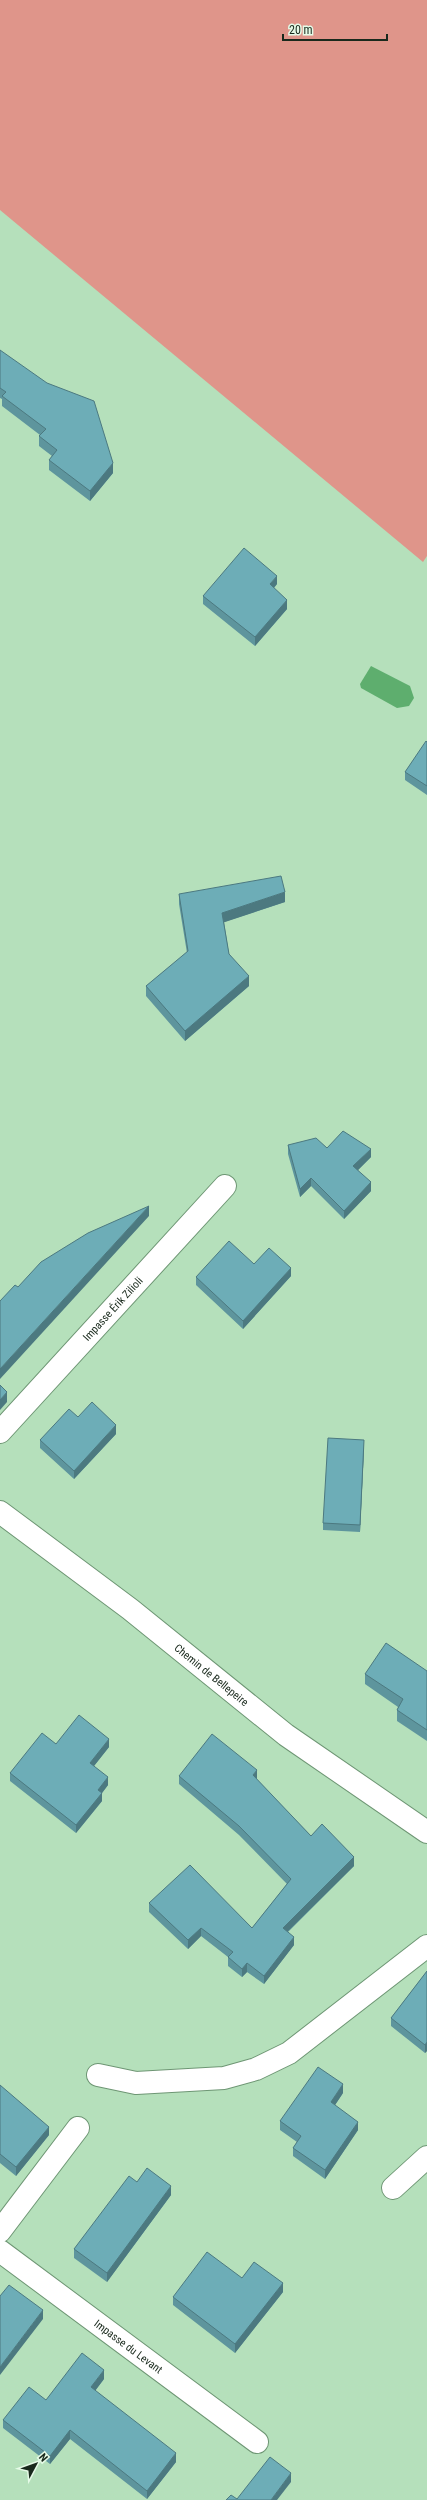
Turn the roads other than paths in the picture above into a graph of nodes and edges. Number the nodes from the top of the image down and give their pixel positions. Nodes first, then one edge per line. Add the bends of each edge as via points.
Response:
1 (225, 1186) dead end
2 (0, 1432) edge
3 (0, 1512) edge
4 (427, 1832) edge
5 (427, 1946) edge
6 (98, 2075) dead end
7 (78, 2128) dead end
8 (427, 2157) edge
9 (393, 2188) dead end
10 (0, 2231) edge
11 (0, 2251) edge
12 (258, 2442) dead end

1 - 2 street, Impasse Érik Zilioli
3 - 4 street, Chemin de Bellepeire via 130,1609 286,1735
5 - 6 street via 289,2053 256,2069 224,2078 136,2083
7 - 10 street
8 - 9 street
11 - 12 street, Impasse du Levant

